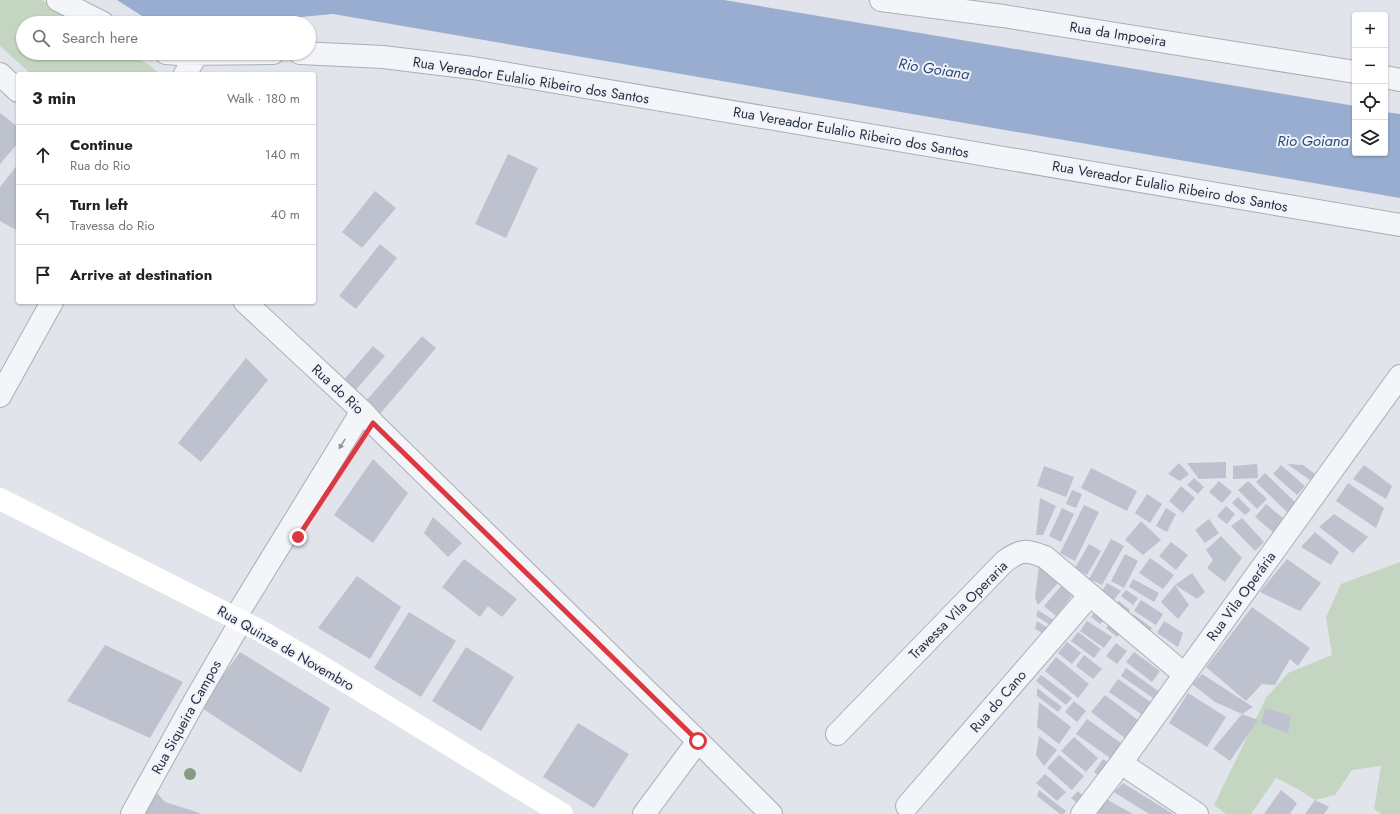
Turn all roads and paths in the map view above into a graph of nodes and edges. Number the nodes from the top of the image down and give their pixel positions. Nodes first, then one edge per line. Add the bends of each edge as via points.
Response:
1 (58, 0) edge
2 (881, 0) edge
3 (1004, 8) edge
4 (89, 16) edge
5 (316, 54) edge
6 (194, 60) edge
7 (1352, 71) edge
8 (186, 72) edge
9 (0, 74) edge
10 (1388, 78) edge
11 (1400, 80) edge
12 (16, 89) edge
13 (1400, 225) edge
14 (51, 304) edge
15 (247, 304) edge
16 (1400, 376) edge
17 (0, 396) edge
18 (368, 417) junction
19 (0, 499) edge
20 (1090, 595) junction
21 (242, 622) junction
22 (1184, 674) junction
23 (837, 734) dead end
24 (698, 741) junction
25 (1121, 764) junction
26 (906, 806) dead end
27 (132, 814) edge
28 (562, 814) edge
29 (644, 814) edge
30 (771, 814) edge
31 (1082, 814) edge
32 (1197, 814) edge

1 - 4 street
2 - 3 street, Rua da Impoeira
3 - 7 street, Rua da Impoeira
5 - 13 street, Rua Vereador Eulalio Ribeiro dos Santos via 383,57 473,68
6 - 8 street
9 - 12 street
10 - 11 street
14 - 17 street
15 - 18 street, Rua do Rio
16 - 22 street, Rua Vila Operária
18 - 21 street, Rua Siqueira Campos via 286,555
18 - 24 street, Rua do Rio
19 - 21 street, Rua Quinze de Novembro
20 - 22 street, Travessa Vila Operaria
20 - 23 street, Travessa Vila Operaria via 1046,557 1032,552 1017,552 1005,561
20 - 26 street, Rua do Cano
21 - 27 street, Rua Siqueira Campos
21 - 28 street, Rua Quinze de Novembro via 314,662
22 - 25 street, Rua Vila Operária
24 - 29 street
24 - 30 street, Rua do Rio
25 - 31 street, Rua Vila Operária
25 - 32 street

